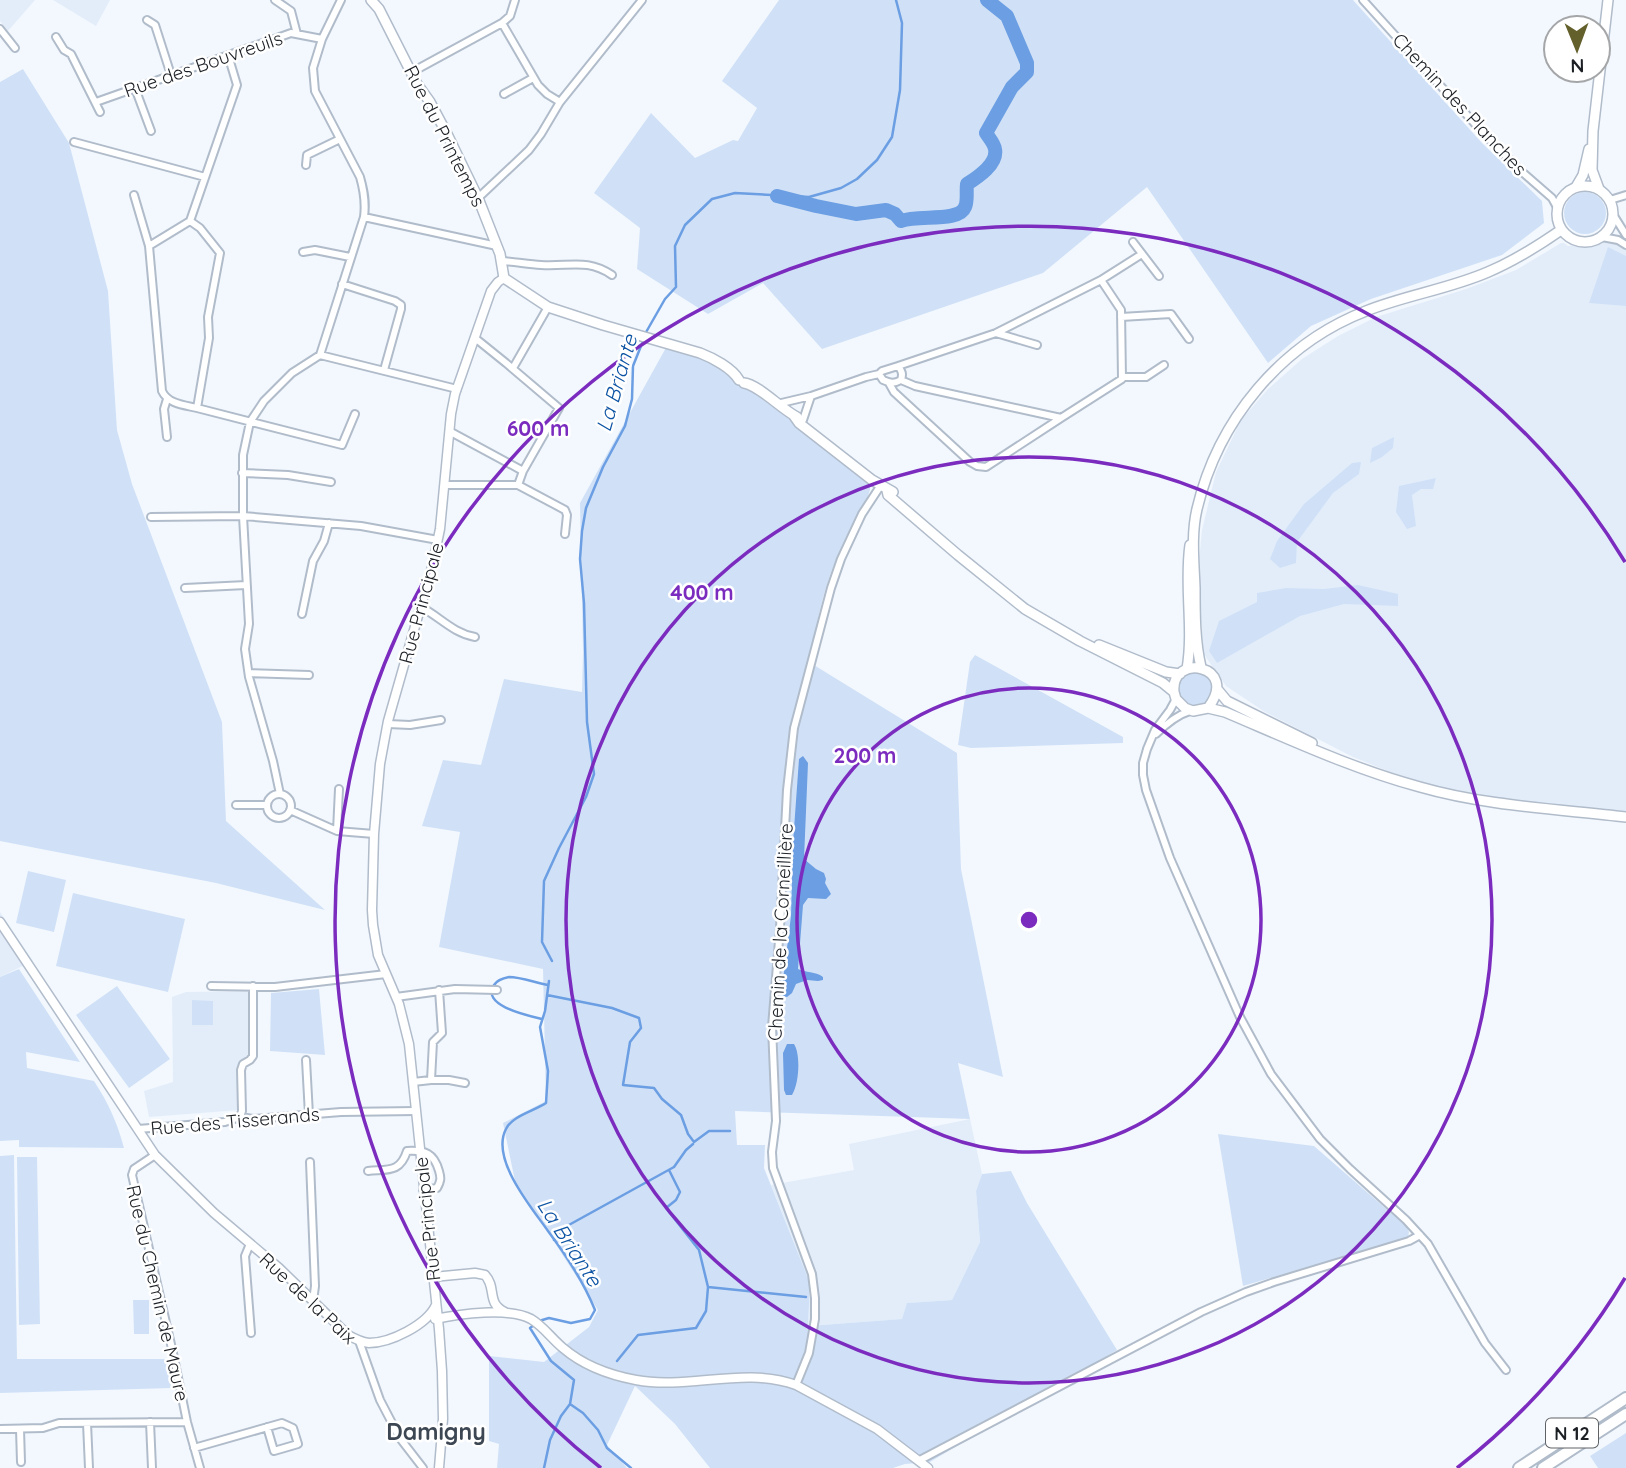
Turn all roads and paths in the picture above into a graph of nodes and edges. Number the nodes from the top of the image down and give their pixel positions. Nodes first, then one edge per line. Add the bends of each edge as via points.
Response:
1 (275, 0) edge
2 (341, 0) edge
3 (370, 0) edge
4 (515, 0) edge
5 (642, 0) edge
6 (1363, 0) edge
7 (1608, 0) edge
8 (147, 20) dead end
9 (502, 23) junction
10 (0, 29) edge
11 (297, 34) junction
12 (56, 37) dead end
13 (322, 39) junction
14 (15, 48) dead end
15 (228, 55) junction
16 (412, 72) junction
17 (171, 75) junction
18 (533, 78) junction
19 (135, 88) junction
20 (503, 94) dead end
21 (96, 102) junction
22 (560, 102) junction
23 (100, 112) dead end
24 (151, 131) dead end
25 (1593, 131) junction
26 (340, 139) junction
27 (74, 142) dead end
28 (306, 165) dead end
29 (205, 177) junction
30 (1576, 187) junction
31 (1599, 189) junction
32 (134, 195) dead end
33 (1626, 195) edge
34 (478, 198) junction
35 (1610, 200) junction
36 (1558, 207) junction
37 (1614, 216) junction
38 (364, 217) junction
39 (190, 221) junction
40 (1561, 230) junction
41 (1626, 235) edge
42 (1602, 237) junction
43 (1133, 242) dead end
44 (1626, 245) edge
45 (149, 246) junction
46 (497, 246) junction
47 (303, 252) dead end
48 (1142, 254) junction
49 (350, 257) junction
50 (502, 261) junction
51 (612, 275) dead end
52 (1159, 276) dead end
53 (504, 278) junction
54 (1101, 280) junction
55 (342, 284) junction
56 (548, 307) junction
57 (1121, 317) junction
58 (996, 333) junction
59 (475, 338) junction
60 (1189, 339) dead end
61 (1037, 345) dead end
62 (320, 355) junction
63 (1164, 365) dead end
64 (898, 366) junction
65 (513, 368) junction
66 (384, 370) junction
67 (879, 374) junction
68 (1123, 377) junction
69 (901, 380) junction
70 (889, 383) junction
71 (457, 389) junction
72 (811, 397) junction
73 (167, 399) junction
74 (776, 404) junction
75 (197, 408) junction
76 (355, 414) dead end
77 (798, 418) junction
78 (1061, 418) junction
79 (250, 422) junction
80 (449, 431) junction
81 (167, 437) dead end
82 (523, 471) junction
83 (243, 473) junction
84 (331, 482) dead end
85 (444, 485) junction
86 (518, 485) junction
87 (881, 486) junction
88 (243, 516) junction
89 (151, 517) dead end
90 (329, 523) junction
91 (1194, 530) junction
92 (565, 534) dead end
93 (438, 540) junction
94 (246, 585) junction
95 (186, 588) dead end
96 (421, 607) junction
97 (302, 614) dead end
98 (1061, 630) junction
99 (475, 637) dead end
100 (1201, 667) junction
101 (1183, 671) junction
102 (248, 673) junction
103 (309, 675) dead end
104 (1217, 689) junction
105 (1175, 695) junction
106 (1208, 708) junction
107 (1193, 711) junction
108 (441, 720) dead end
109 (388, 724) junction
110 (1152, 738) junction
111 (1341, 759) junction
112 (339, 789) dead end
113 (280, 794) junction
114 (236, 805) dead end
115 (267, 805) junction
116 (290, 810) junction
117 (1626, 817) edge
118 (337, 831) junction
119 (374, 834) junction
120 (0, 922) edge
121 (386, 974) junction
122 (211, 986) dead end
123 (253, 986) junction
124 (439, 990) junction
125 (497, 990) dead end
126 (396, 998) junction
127 (306, 1059) dead end
128 (431, 1080) junction
129 (413, 1082) junction
130 (465, 1083) dead end
131 (416, 1111) junction
132 (309, 1115) junction
133 (240, 1117) junction
134 (138, 1129) junction
135 (419, 1150) junction
136 (155, 1155) junction
137 (310, 1162) dead end
138 (368, 1171) dead end
139 (423, 1189) junction
140 (1420, 1235) junction
141 (250, 1244) junction
142 (433, 1277) junction
143 (313, 1301) junction
144 (493, 1303) junction
145 (436, 1305) junction
146 (486, 1313) junction
147 (508, 1314) junction
148 (437, 1318) junction
149 (422, 1322) junction
150 (251, 1333) dead end
151 (359, 1341) junction
152 (1506, 1370) dead end
153 (796, 1385) junction
154 (1626, 1398) edge
155 (1626, 1414) edge
156 (150, 1422) junction
157 (187, 1422) junction
158 (87, 1423) junction
159 (267, 1427) junction
160 (0, 1429) edge
161 (20, 1429) junction
162 (194, 1448) junction
163 (920, 1460) junction
164 (21, 1462) dead end
165 (89, 1468) edge
166 (152, 1468) edge
167 (200, 1468) edge
168 (423, 1468) edge
169 (439, 1468) edge
170 (928, 1468) edge
171 (1519, 1468) edge
172 (1543, 1468) edge

1 - 11 street via 291,11
2 - 13 street
3 - 16 main road, Rue du Printemps
4 - 9 street via 510,16
5 - 22 street
6 - 36 street, Chemin des Planches via 1485,135
7 - 25 main road
8 - 17 street via 155,25
9 - 16 street
9 - 18 street
10 - 14 street
11 - 13 street, Rue des Bouvreuils
11 - 15 street, Rue des Bouvreuils
12 - 21 street via 71,54
13 - 26 street via 313,68 315,91
15 - 17 street, Rue des Bouvreuils
15 - 29 street via 237,85
16 - 34 main road, Rue du Printemps
17 - 19 street, Rue des Bouvreuils
18 - 20 street
18 - 22 street via 542,91
19 - 21 street, Rue des Bouvreuils
19 - 24 street
21 - 23 street
22 - 34 street via 529,150
25 - 30 main road
25 - 31 main road via 1592,170
26 - 28 street via 307,155
26 - 38 street via 360,177
27 - 29 street
29 - 39 street
30 - 31 main road
30 - 36 main road
31 - 35 main road
32 - 45 street
33 - 35 street
34 - 46 main road, Rue du Printemps
35 - 37 main road
36 - 40 main road
37 - 41 street
37 - 42 main road
38 - 46 street
38 - 49 street
39 - 45 street
39 - 75 street via 220,253
40 - 42 main road via 1578,242
40 - 91 main road via 1486,273 1365,311 1330,327 1293,353 1244,406 1217,450
42 - 44 street
43 - 48 street
45 - 73 street via 162,391
46 - 50 main road, Rue du Printemps
47 - 49 street
48 - 52 street
48 - 54 street
49 - 55 street
50 - 51 street via 593,265
50 - 53 main road, Rue du Printemps
53 - 56 main road
53 - 59 street, Rue Principale via 491,290
54 - 57 street
54 - 58 street
55 - 62 street
55 - 66 street via 401,305
56 - 65 street
56 - 74 main road via 712,358
57 - 60 street via 1171,314
57 - 68 street
58 - 61 street
58 - 64 street
59 - 65 street
59 - 71 street, Rue Principale
62 - 66 street
62 - 79 street via 275,388
63 - 68 street via 1146,377
64 - 67 street
64 - 69 street
65 - 82 street via 559,408
66 - 71 street
67 - 70 street
67 - 72 street
68 - 78 street
69 - 70 street
69 - 78 street
70 - 78 street via 977,466 986,467
71 - 80 street, Rue Principale
72 - 74 street
72 - 77 street
73 - 75 street
73 - 81 street
74 - 77 main road
75 - 79 street
76 - 79 street via 342,445
77 - 87 main road via 867,470
79 - 83 street
80 - 82 street
80 - 85 street, Rue Principale
82 - 86 street
83 - 84 street
83 - 88 street
85 - 86 street
85 - 93 street, Rue Principale
86 - 92 street via 565,510
87 - 98 main road via 1025,609
87 - 153 street, Chemin de la Corneillière via 852,535 831,588 793,728 787,790 772,1027 776,1121 772,1160 816,1298 809,1353
88 - 89 street
88 - 90 street
88 - 94 street
90 - 93 street
90 - 97 street via 313,561
91 - 100 main road
91 - 101 main road via 1187,570 1189,650
93 - 96 street, Rue Principale
94 - 95 street
94 - 102 street
96 - 99 street via 453,630
96 - 109 street, Rue Principale
98 - 101 main road via 1166,672
98 - 105 main road via 1163,683
100 - 101 main road
100 - 104 main road via 1214,677
101 - 105 main road via 1175,679
102 - 103 street
102 - 113 street
104 - 106 main road
104 - 111 main road via 1227,701
105 - 107 main road via 1185,709
105 - 110 street
106 - 107 main road
106 - 111 main road
107 - 110 street via 1183,713
108 - 109 street
109 - 119 street, Rue Principale
110 - 140 street via 1143,763 1146,790 1170,858 1240,1017 1271,1074 1320,1139
111 - 117 main road via 1454,796
112 - 118 street
113 - 115 street via 272,796
113 - 116 street via 289,800
114 - 115 street
115 - 116 street via 270,815 278,818
116 - 118 street
118 - 119 street
119 - 121 street, Rue Principale via 374,938
120 - 134 street
121 - 123 street
121 - 126 street, Rue Principale
122 - 123 street
123 - 133 street via 253,1056 241,1070
124 - 125 street
124 - 126 street
124 - 128 street via 442,1033 433,1042
126 - 129 street, Rue Principale via 409,1044
127 - 132 street
128 - 129 street
128 - 130 street
129 - 131 street, Rue Principale
131 - 132 street, Rue des Tisserands
131 - 135 street, Rue Principale
132 - 133 street, Rue des Tisserands
133 - 134 street, Rue des Tisserands
134 - 136 street
135 - 138 street via 407,1151 395,1168
135 - 139 street, Rue Principale
135 - 139 street via 436,1160 441,1177 437,1188
136 - 141 street, Rue de la Paix
136 - 157 street, Rue du Chemin de Maure via 132,1175
137 - 143 street
139 - 142 street, Rue Principale
140 - 152 street
140 - 163 street via 1274,1282 1201,1312
141 - 143 street, Rue de la Paix
141 - 150 street via 245,1256
142 - 144 street via 485,1275 491,1283
142 - 145 street, Rue Principale
143 - 151 street, Rue de la Paix
144 - 146 street
144 - 147 street
145 - 148 street, Rue Principale
145 - 149 street
146 - 147 street
146 - 148 street
147 - 153 street via 529,1318 582,1363 638,1381 751,1377
148 - 149 street
148 - 169 street, Rue Principale via 443,1394
149 - 151 street via 399,1336
151 - 168 street, Rue de la Paix via 399,1437
153 - 163 street via 877,1429
154 - 171 highway, N 12
155 - 172 highway, N 12
156 - 157 street
156 - 158 street
156 - 166 street
157 - 162 street, Rue du Chemin de Maure
158 - 161 street
158 - 165 street
159 - 159 street via 274,1451 298,1444 293,1428 282,1423
159 - 162 street
160 - 161 street
161 - 164 street
162 - 167 street, Rue du Chemin de Maure
163 - 170 street

